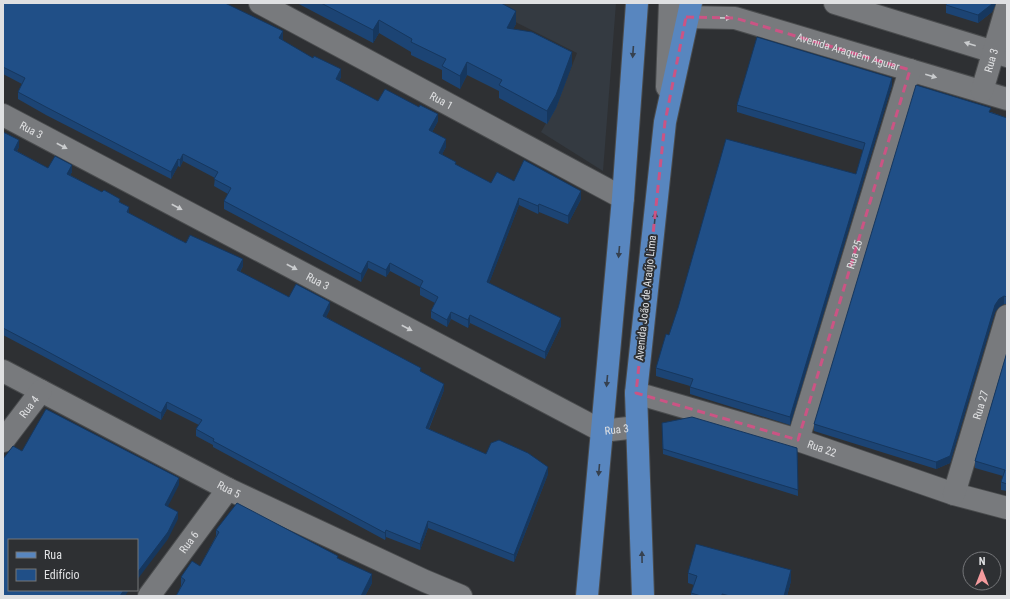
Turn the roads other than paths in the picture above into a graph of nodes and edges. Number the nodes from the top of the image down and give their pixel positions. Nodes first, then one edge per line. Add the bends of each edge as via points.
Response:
1 (260, 3) edge
2 (637, 3) edge
3 (670, 3) edge
4 (835, 3) edge
5 (1007, 6) edge
6 (689, 10) edge
7 (1000, 54) edge
8 (910, 70) junction
9 (982, 91) junction
10 (1007, 99) edge
11 (3, 115) edge
12 (665, 122) junction
13 (624, 198) junction
14 (1007, 316) edge
15 (3, 372) edge
16 (41, 391) junction
17 (636, 393) junction
18 (637, 427) junction
19 (602, 431) junction
20 (798, 440) junction
21 (3, 441) edge
22 (228, 489) junction
23 (954, 494) junction
24 (1007, 508) edge
25 (420, 589) edge
26 (149, 596) edge
27 (461, 596) edge
28 (588, 596) edge
29 (643, 596) edge

1 - 13 street, Rua 1
2 -> 13 main road
3 - 12 street
7 -> 4 street
5 - 7 street, Rua 3
6 -> 8 street, Avenida Araquém Aguiar via 735,18
6 - 12 main road, Avenida João de Araújo Lima
7 - 9 street, Rua 3
8 -> 9 street, Avenida Araquém Aguiar
8 - 20 street, Rua 25
9 - 10 street, Avenida Araquém Aguiar
11 -> 19 street, Rua 3
17 -> 12 main road, Avenida João de Araújo Lima
13 -> 19 main road
14 - 23 street, Rua 27
15 - 16 street, Rua 5
16 - 21 street, Rua 4
16 - 22 street, Rua 5
17 - 18 main road, Avenida João de Araújo Lima
17 - 20 street, Rua 22
18 - 19 street, Rua 3
29 -> 18 main road, Avenida João de Araújo Lima
19 -> 28 main road
20 - 23 street, Rua 22
22 - 25 street, Rua 5
22 - 26 street, Rua 6
23 - 24 street, Rua 22
25 - 27 street, Rua 5

